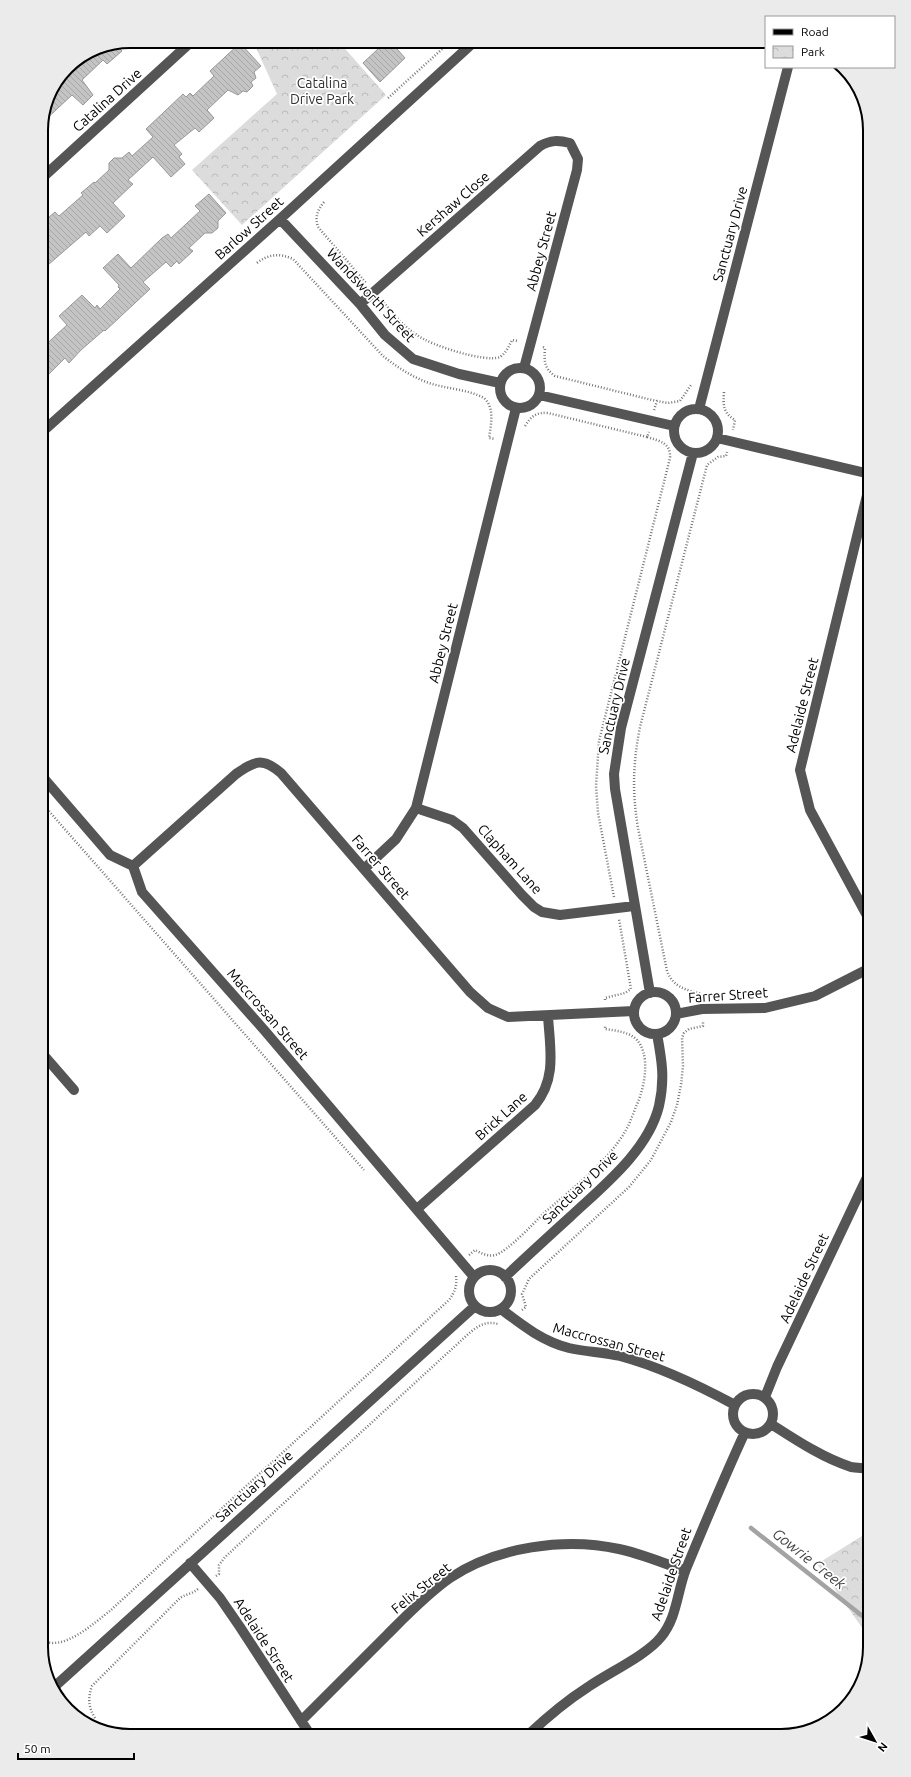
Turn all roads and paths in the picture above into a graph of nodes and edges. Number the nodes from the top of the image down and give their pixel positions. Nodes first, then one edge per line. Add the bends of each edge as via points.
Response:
1 (184, 48) edge
2 (443, 48) edge
3 (467, 48) edge
4 (788, 68) edge
5 (388, 98) dead end
6 (570, 143) joint
7 (48, 173) edge
8 (324, 202) dead end
9 (280, 219) junction
10 (374, 292) junction
11 (360, 304) junction
12 (530, 344) junction
13 (524, 368) junction
14 (500, 383) junction
15 (692, 383) dead end
16 (539, 395) junction
17 (656, 401) junction
18 (516, 408) junction
19 (699, 409) junction
20 (652, 421) junction
21 (674, 426) junction
22 (48, 427) edge
23 (717, 438) junction
24 (693, 453) junction
25 (863, 472) edge
26 (863, 513) edge
27 (48, 783) edge
28 (416, 808) junction
29 (48, 810) edge
30 (133, 866) junction
31 (364, 869) junction
32 (634, 906) junction
33 (616, 908) junction
34 (863, 909) edge
35 (863, 972) edge
36 (650, 993) junction
37 (634, 1011) junction
38 (605, 1013) junction
39 (676, 1014) junction
40 (548, 1016) junction
41 (657, 1034) junction
42 (48, 1060) edge
43 (74, 1090) dead end
44 (364, 1170) dead end
45 (863, 1186) edge
46 (417, 1209) junction
47 (461, 1261) junction
48 (474, 1277) junction
49 (505, 1277) junction
50 (475, 1306) junction
51 (501, 1309) junction
52 (766, 1397) junction
53 (735, 1405) junction
54 (771, 1424) junction
55 (745, 1432) junction
56 (863, 1468) edge
57 (190, 1563) junction
58 (685, 1571) junction
59 (48, 1641) edge
60 (57, 1684) edge
61 (301, 1721) junction
62 (306, 1729) edge
63 (535, 1729) edge

1 - 7 street, Catalina Drive
2 - 5 path
3 - 9 street, Barlow Street
4 - 19 street, Sanctuary Drive
6 - 10 street, Kershaw Close via 551,140 540,146
6 - 12 street, Abbey Street via 578,159 577,170
8 - 10 path via 318,210 318,228
9 - 11 street, Wandsworth Street
9 - 22 street, Barlow Street
10 - 11 street, Kershaw Close
10 - 12 path via 415,334 440,347 488,359 498,358 504,354 512,340
11 - 14 street, Wandsworth Street via 385,334 413,359 459,374
12 - 13 street, Abbey Street
12 - 17 path via 545,348 545,365 555,376
13 - 14 street via 512,369 502,377
13 - 16 street via 536,375 541,388
14 - 18 street via 501,396 505,402
15 - 17 path via 680,401
16 - 18 street via 530,406
16 - 20 street
17 - 20 path
18 - 28 street, Abbey Street
19 - 21 street via 691,409 681,414
19 - 23 street via 713,417 718,430
20 - 21 street
20 - 33 path via 648,437 665,443 670,458 598,748 598,813
21 - 24 street via 677,443 686,451
23 - 24 street via 710,448
23 - 25 street
24 - 32 street, Sanctuary Drive via 616,755 615,789
26 - 34 street, Adelaide Street via 800,770 810,810
27 - 30 street via 110,855
28 - 31 street, Abbey Street via 396,839
28 - 33 street, Clapham Lane via 452,820 463,828 522,896 542,912 560,915
29 - 44 path
30 - 31 street, Farrer Street via 236,774 250,764 261,762 271,765 281,773
30 - 46 street, Maccrossan Street via 142,892
31 - 40 street, Farrer Street via 480,1002 498,1014 508,1017
32 - 33 street, Clapham Lane
32 - 36 street, Sanctuary Drive
33 - 38 path via 631,989 605,998
35 - 39 street, Farrer Street via 815,996 765,1008 702,1009
36 - 37 street via 638,1000
36 - 39 street via 657,992 670,998
37 - 38 street, Farrer Street
37 - 41 street via 638,1026 650,1034
38 - 40 street, Farrer Street
38 - 47 path via 605,1029 628,1033 640,1042 644,1050 646,1066 643,1085 625,1131 600,1162 508,1247 494,1256 474,1250
39 - 41 street via 671,1026
40 - 46 street, Brick Lane via 551,1071 542,1096 534,1106
41 - 49 street, Sanctuary Drive via 664,1072 658,1107 645,1137 630,1159 607,1183
42 - 43 street
45 - 52 street, Adelaide Street via 777,1367
46 - 47 street, Maccrossan Street
47 - 48 street, Maccrossan Street
47 - 59 path via 452,1269 455,1273 456,1286 449,1300 111,1610 68,1640
48 - 49 street via 490,1270
48 - 50 street via 469,1292
49 - 51 street via 510,1288 510,1296
50 - 51 street via 487,1312
50 - 57 street, Sanctuary Drive
51 - 53 street, Maccrossan Street via 543,1339 571,1349 620,1356 680,1376
52 - 53 street via 748,1394
52 - 54 street via 773,1407
53 - 55 street via 733,1412 736,1424
54 - 55 street via 757,1434
54 - 56 street via 802,1444 829,1457 852,1467
55 - 58 street, Adelaide Street via 712,1503
57 - 60 street, Sanctuary Drive
57 - 61 street, Adelaide Street via 220,1598
58 - 61 street, Felix Street via 658,1560 618,1549 575,1544 518,1549 484,1560 450,1578 426,1598
58 - 63 street, Adelaide Street via 674,1614 661,1638 634,1659 553,1712
61 - 62 street, Adelaide Street

